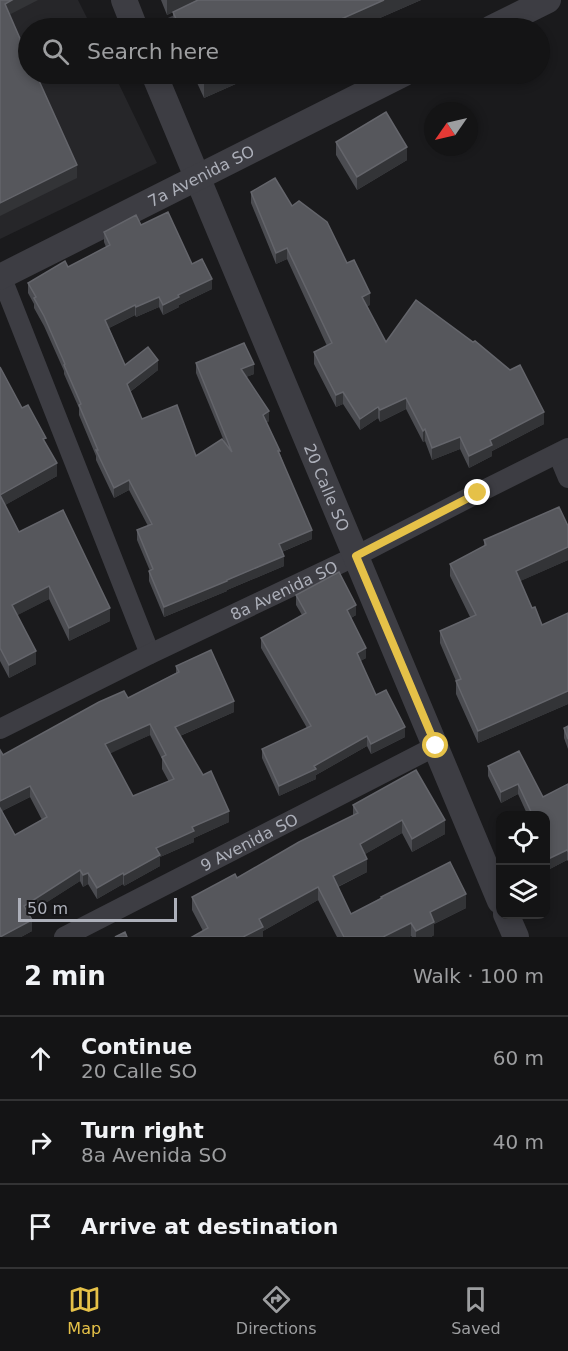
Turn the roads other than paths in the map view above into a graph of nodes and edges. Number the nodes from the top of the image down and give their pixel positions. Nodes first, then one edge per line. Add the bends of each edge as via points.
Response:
1 (124, 0) edge
2 (549, 0) edge
3 (197, 9) edge
4 (131, 18) edge
5 (179, 18) edge
6 (512, 18) edge
7 (158, 84) edge
8 (383, 84) edge
9 (198, 177) junction
10 (1, 277) edge
11 (563, 451) edge
12 (568, 478) edge
13 (356, 556) junction
14 (150, 654) junction
15 (0, 729) edge
16 (436, 746) junction
17 (496, 889) edge
18 (508, 919) edge
19 (64, 937) edge
20 (516, 937) edge

1 - 4 street
2 - 6 street
3 - 5 lane
7 - 9 street, 20 Calle SO
8 - 9 street, 7a Avenida SO
9 - 10 street, 7a Avenida SO
9 - 13 street, 20 Calle SO
10 - 14 street
11 - 12 street
11 - 13 street, 8a Avenida SO
13 - 14 street, 8a Avenida SO
13 - 16 street, 20 Calle SO
14 - 15 street, 8a Avenida SO
16 - 17 street, 20 Calle SO
16 - 19 street, 9 Avenida SO
18 - 20 street

